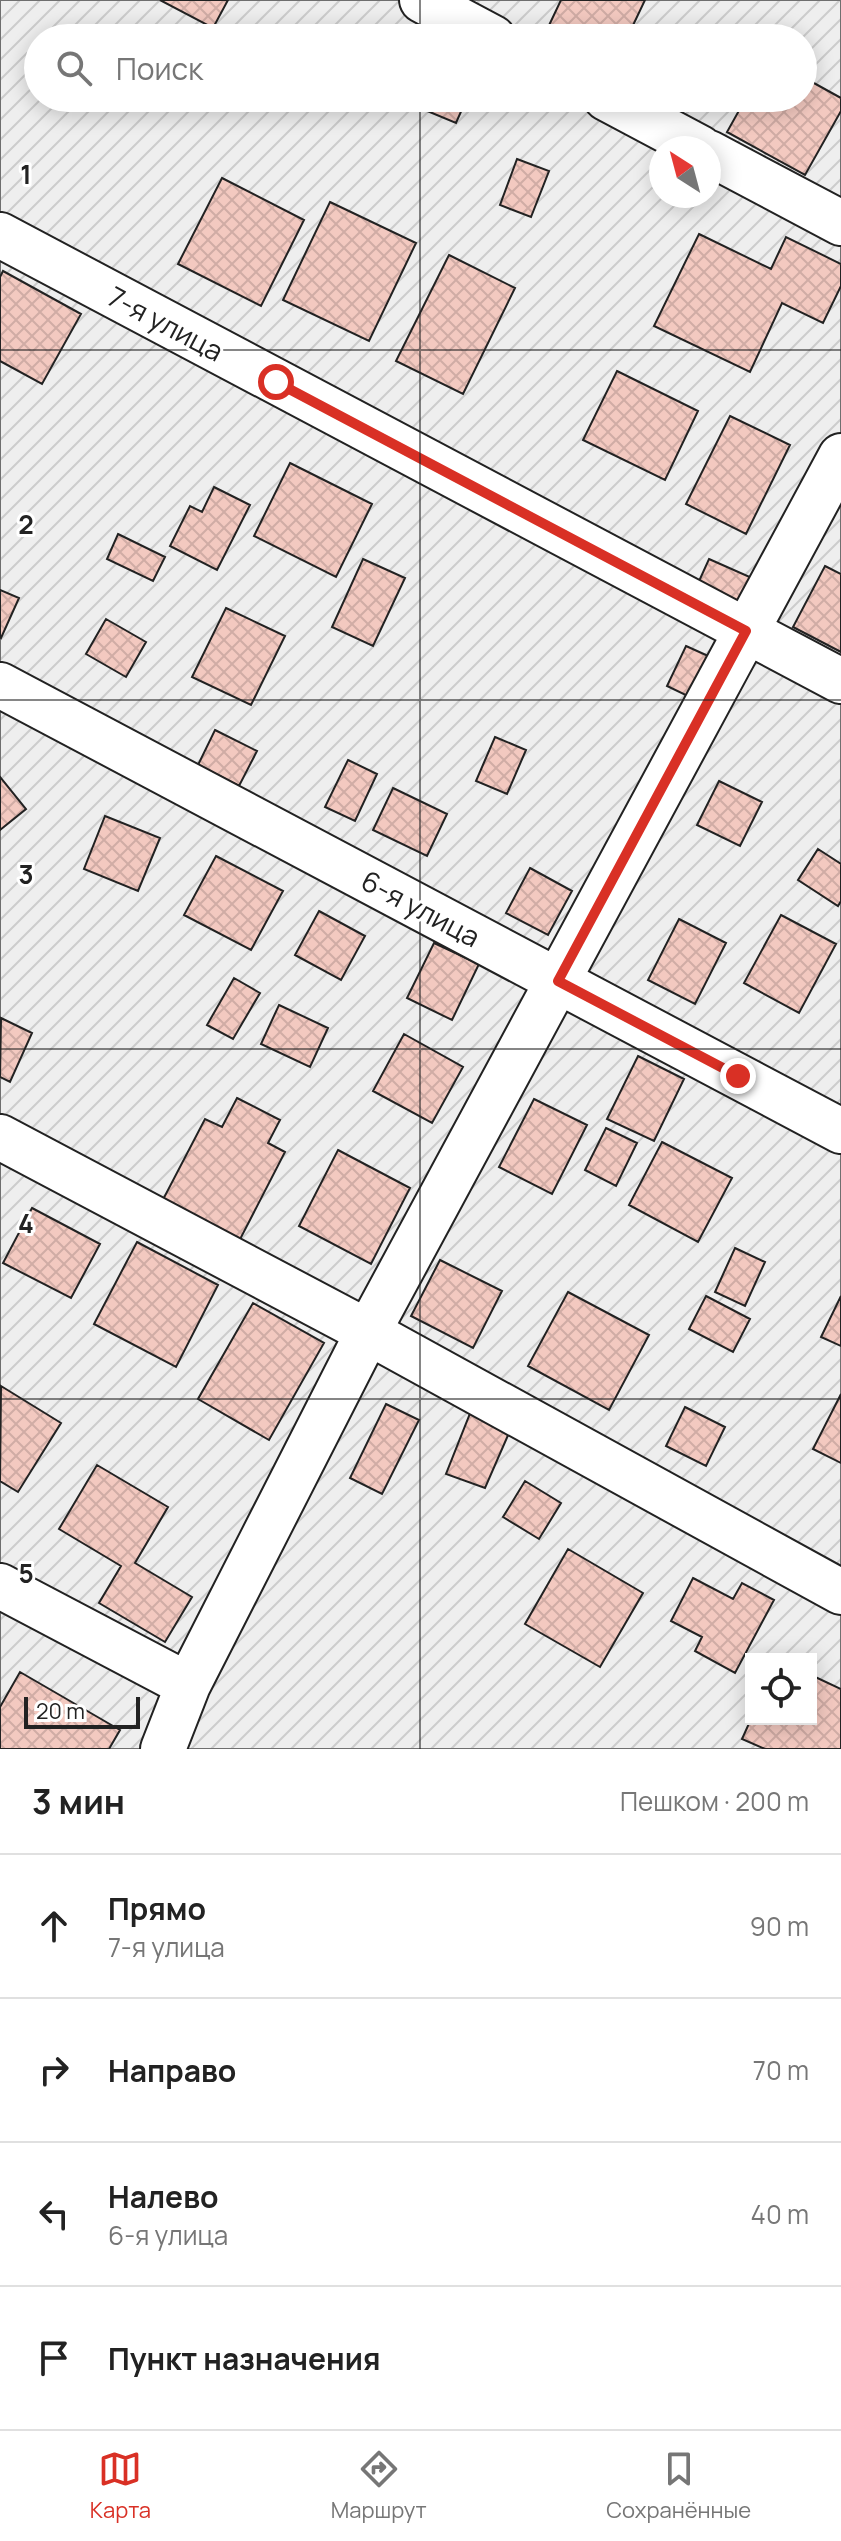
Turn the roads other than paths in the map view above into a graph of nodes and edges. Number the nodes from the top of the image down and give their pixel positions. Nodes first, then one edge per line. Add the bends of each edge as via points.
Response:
1 (422, 0) edge
2 (467, 24) edge
3 (632, 112) edge
4 (677, 136) edge
5 (721, 159) edge
6 (841, 223) edge
7 (0, 235) edge
8 (841, 456) edge
9 (746, 631) junction
10 (841, 681) edge
11 (0, 685) edge
12 (558, 981) junction
13 (841, 1131) edge
14 (0, 1137) edge
15 (368, 1332) junction
16 (0, 1586) edge
17 (841, 1592) edge
18 (188, 1685) junction
19 (163, 1749) edge

1 - 2 street
3 - 4 street
5 - 6 street
7 - 9 street, 7-я улица
8 - 9 street
9 - 10 street, 7-я улица
9 - 12 street
11 - 12 street, 6-я улица
12 - 13 street, 6-я улица
12 - 15 street
14 - 15 street
15 - 17 street
15 - 18 street
16 - 18 street
18 - 19 street

